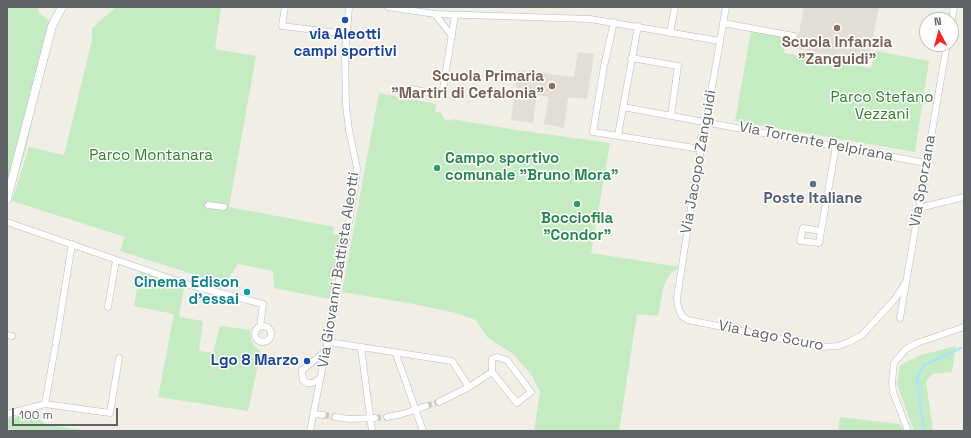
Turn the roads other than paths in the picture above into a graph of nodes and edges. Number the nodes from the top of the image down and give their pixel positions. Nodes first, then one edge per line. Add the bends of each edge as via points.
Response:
1 (62, 7) edge
2 (285, 7) edge
3 (349, 7) edge
4 (388, 7) edge
5 (675, 7) edge
6 (726, 7) edge
7 (435, 14) junction
8 (455, 15) junction
9 (614, 22) junction
10 (724, 23) junction
11 (638, 26) junction
12 (670, 33) junction
13 (346, 34) junction
14 (452, 36) junction
15 (794, 36) dead end
16 (720, 41) junction
17 (946, 52) edge
18 (631, 58) junction
19 (410, 90) dead end
20 (623, 107) junction
21 (670, 115) junction
22 (706, 122) junction
23 (618, 135) junction
24 (836, 146) junction
25 (701, 149) junction
26 (926, 163) junction
27 (964, 197) edge
28 (7, 199) edge
29 (208, 205) dead end
30 (224, 207) dead end
31 (919, 208) junction
32 (7, 222) edge
33 (821, 231) dead end
34 (72, 244) junction
35 (116, 260) junction
36 (906, 282) junction
37 (108, 307) dead end
38 (682, 316) joint
39 (900, 318) dead end
40 (260, 327) dead end
41 (964, 327) edge
42 (327, 346) junction
43 (361, 348) junction
44 (396, 354) junction
45 (119, 358) dead end
46 (492, 372) junction
47 (322, 374) junction
48 (469, 387) junction
49 (439, 402) tunnel mouth
50 (45, 404) junction
51 (426, 406) tunnel mouth
52 (416, 410) junction
53 (7, 414) edge
54 (314, 414) junction
55 (323, 415) tunnel mouth
56 (335, 417) tunnel mouth
57 (387, 417) tunnel mouth
58 (373, 418) junction
59 (310, 431) edge
60 (372, 431) edge
61 (423, 431) edge
62 (908, 431) edge

1 - 28 street via 52,26
2 - 13 street via 282,26
3 - 13 street, Via Giovanni Battista Aleotti
4 - 7 street
5 - 12 street
6 - 10 street, Via Jacopo Zanguidi
7 - 8 street
7 - 14 street
8 - 9 street
8 - 14 street
9 - 11 street
9 - 23 street via 593,132
10 - 15 street
10 - 16 street, Via Jacopo Zanguidi
11 - 12 street
11 - 18 street
12 - 16 street
13 - 42 street, Via Giovanni Battista Aleotti via 346,105 357,168 356,188
14 - 19 street via 442,95
16 - 22 street, Via Jacopo Zanguidi
17 - 26 street, Via Sporzana
18 - 20 street
18 - 21 street via 678,66
20 - 21 street, Via Torrente Pelpirana
20 - 23 street
21 - 22 street, Via Torrente Pelpirana
22 - 24 street, Via Torrente Pelpirana
22 - 25 street, Via Jacopo Zanguidi
23 - 25 street
24 - 26 street, Via Torrente Pelpirana
24 - 33 street
25 - 38 street, Via Jacopo Zanguidi via 678,298
26 - 31 street, Via Sporzana
27 - 31 street
29 - 30 street
31 - 36 street, Via Sporzana
32 - 34 street
34 - 35 street
34 - 50 street
35 - 37 street
35 - 40 street via 186,284 263,304
36 - 38 street, Via Lago Scuro via 895,299 862,334 838,346 821,347 688,320
36 - 39 street, Via Sporzana
41 - 62 street via 917,343 906,349 894,363 893,392
42 - 43 street
42 - 47 street, Via Giovanni Battista Aleotti
42 - 47 street via 322,354 302,370 303,380 307,383 316,381
43 - 44 street
43 - 58 street
44 - 48 street via 452,361
44 - 52 street
45 - 50 street via 110,413
46 - 46 street via 517,403 531,392 506,360 497,357 492,359
46 - 48 street
47 - 54 street, Via Giovanni Battista Aleotti
48 - 49 street
50 - 53 street
51 - 52 street
52 - 57 street
52 - 61 street
54 - 55 street
54 - 59 street, Via Giovanni Battista Aleotti
56 - 58 street
58 - 60 street

